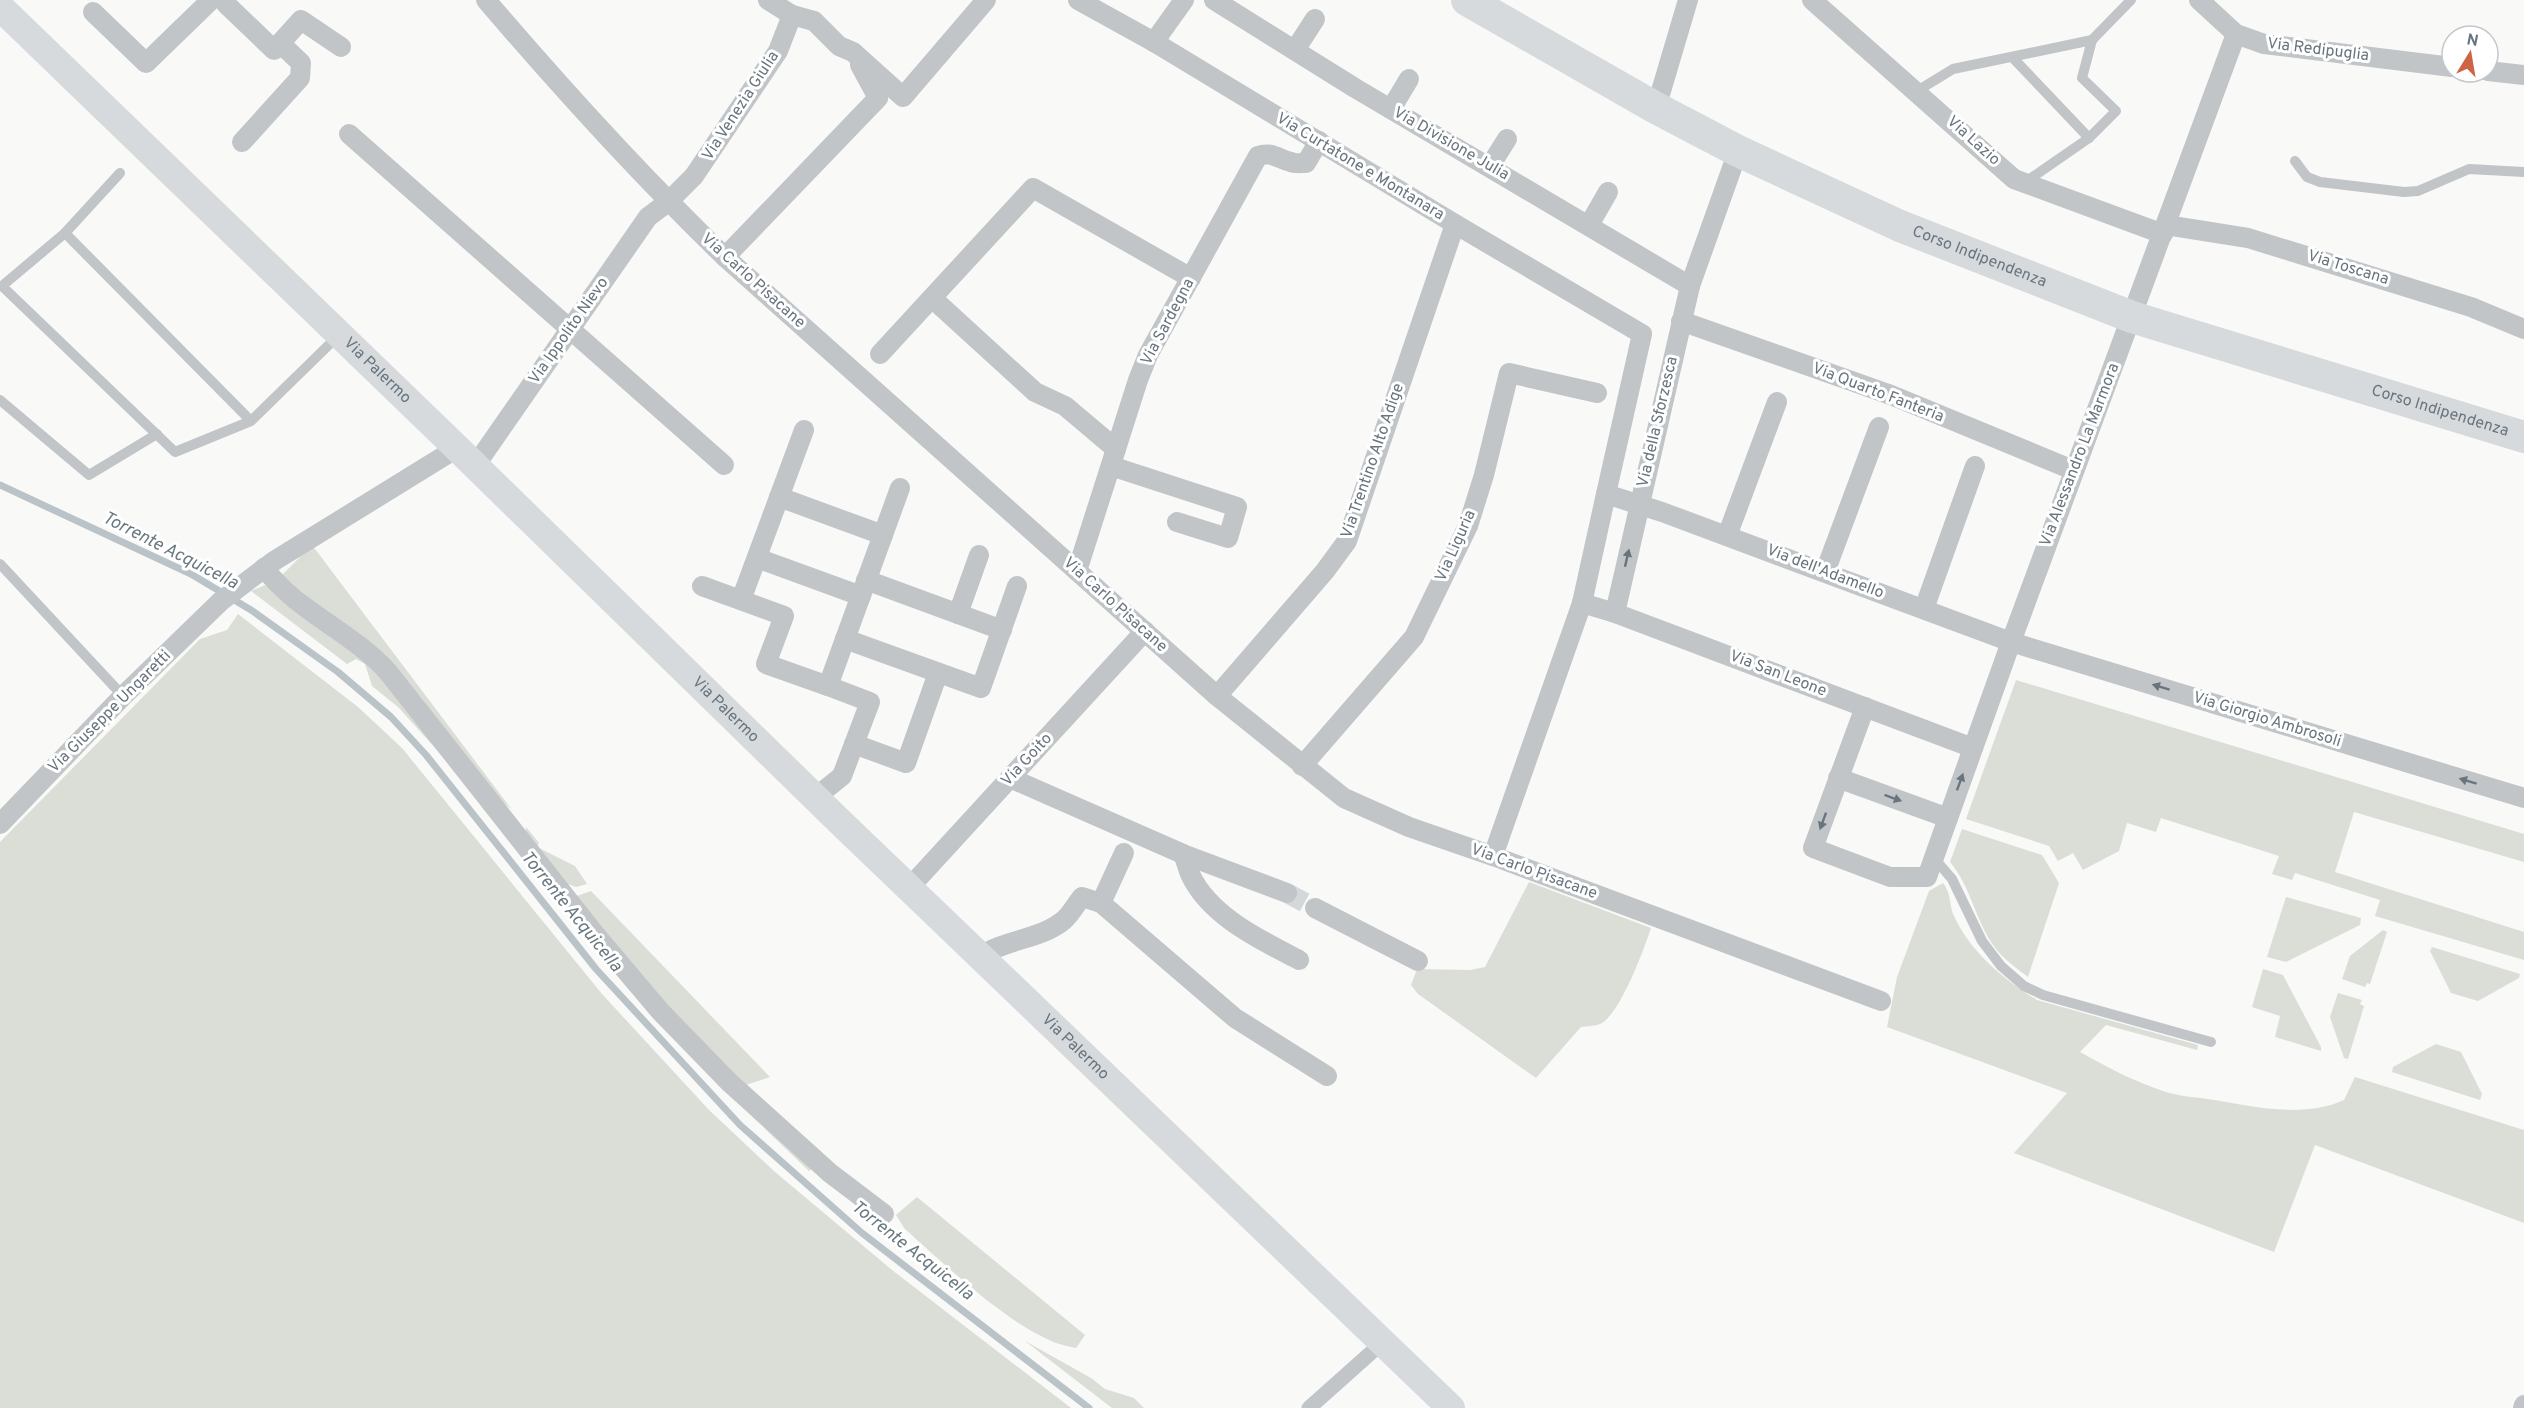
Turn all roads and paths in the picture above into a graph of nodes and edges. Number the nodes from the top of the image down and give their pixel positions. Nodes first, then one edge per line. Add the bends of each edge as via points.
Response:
1 (212, 0) edge
2 (226, 0) edge
3 (486, 0) edge
4 (987, 0) edge
5 (1078, 0) edge
6 (1184, 0) edge
7 (1214, 0) edge
8 (1467, 0) edge
9 (1688, 0) edge
10 (1812, 0) edge
11 (2131, 0) edge
12 (2199, 0) edge
13 (783, 6) edge
14 (0, 7) edge
15 (93, 12) dead end
16 (1315, 19) dead end
17 (2236, 34) junction
18 (2092, 40) junction
19 (1154, 42) junction
20 (280, 43) junction
21 (341, 46) dead end
22 (1294, 50) junction
23 (853, 52) junction
24 (2013, 58) junction
25 (2440, 66) edge
26 (2500, 72) edge
27 (2524, 75) edge
28 (1408, 79) dead end
29 (1917, 91) junction
30 (1656, 108) junction
31 (1391, 109) junction
32 (349, 134) dead end
33 (2089, 138) junction
34 (1507, 139) dead end
35 (1319, 141) junction
36 (242, 142) dead end
37 (1738, 151) junction
38 (2295, 162) dead end
39 (1490, 166) junction
40 (2524, 172) edge
41 (120, 173) dead end
42 (2024, 183) junction
43 (1608, 192) dead end
44 (668, 202) junction
45 (1455, 224) junction
46 (1589, 225) junction
47 (2165, 230) junction
48 (65, 233) junction
49 (725, 257) junction
50 (1191, 278) junction
51 (1690, 286) junction
52 (1, 287) edge
53 (932, 298) junction
54 (2132, 317) junction
55 (1681, 321) junction
56 (572, 329) junction
57 (2524, 329) edge
58 (340, 334) junction
59 (880, 354) dead end
60 (1597, 393) dead end
61 (0, 400) edge
62 (1777, 402) dead end
63 (251, 421) junction
64 (1879, 427) dead end
65 (804, 430) dead end
66 (157, 434) junction
67 (2524, 437) edge
68 (466, 457) junction
69 (1113, 457) junction
70 (724, 465) dead end
71 (1975, 466) dead end
72 (2073, 470) junction
73 (900, 488) dead end
74 (1606, 494) junction
75 (779, 497) junction
76 (1639, 503) junction
77 (1177, 522) dead end
78 (883, 535) junction
79 (1727, 536) junction
80 (979, 555) dead end
81 (757, 558) junction
82 (0, 564) edge
83 (264, 568) junction
84 (1077, 571) junction
85 (1825, 572) junction
86 (702, 586) dead end
87 (1017, 586) dead end
88 (863, 588) junction
89 (741, 600) junction
90 (1582, 603) junction
91 (1924, 609) junction
92 (1615, 613) junction
93 (958, 614) junction
94 (1002, 630) junction
95 (1145, 631) junction
96 (845, 639) junction
97 (2010, 642) junction
98 (938, 673) junction
99 (828, 686) junction
100 (123, 696) junction
101 (1217, 696) junction
102 (1865, 707) junction
103 (854, 744) junction
104 (1973, 748) junction
105 (1302, 766) junction
106 (1010, 778) junction
107 (1838, 778) junction
108 (816, 797) junction
109 (2524, 798) edge
110 (1948, 818) junction
111 (0, 824) edge
112 (1124, 854) dead end
113 (1183, 854) junction
114 (1493, 856) junction
115 (1934, 858) junction
116 (909, 888) junction
117 (1287, 893) tunnel mouth
118 (1101, 903) junction
119 (1315, 908) tunnel mouth
120 (981, 957) junction
121 (1299, 960) dead end
122 (1418, 961) dead end
123 (1881, 1001) dead end
124 (2211, 1042) dead end
125 (1327, 1076) dead end
126 (884, 1214) dead end
127 (1383, 1341) junction
128 (1310, 1408) edge
129 (1452, 1408) edge

1 - 15 street via 146,63
2 - 20 street via 225,4 274,50
3 - 44 street, Via Carlo Pisacane
4 - 23 street, Via Venezia Giulia via 903,97
5 - 19 street, Via Curtatone e Montanara
6 - 19 street
7 - 22 street, Via Divisione Julia
8 - 30 main road, Corso Indipendenza
9 - 30 street
10 - 29 street, Via Lazio
11 - 18 lane
12 - 17 street, Via Redipuglia
13 - 23 street, Via Venezia Giulia via 814,21 839,46
13 - 44 street, Via Venezia Giulia via 778,51 694,176
14 - 58 main road, Via Palermo
16 - 22 street
17 - 25 street, Via Redipuglia via 2264,44
17 - 47 street, Via Alessandro La Marmora
18 - 24 lane
18 - 33 lane via 2082,78 2116,111
19 - 35 street, Via Curtatone e Montanara
20 - 21 street via 301,21
20 - 36 street via 301,63 300,78
22 - 31 street, Via Divisione Julia
23 - 49 street via 878,98
24 - 29 lane via 1953,69
24 - 33 lane
26 - 27 street
28 - 31 street
29 - 42 street, Via Lazio via 2014,179
30 - 37 main road, Corso Indipendenza
31 - 39 street, Via Divisione Julia
32 - 56 street
33 - 42 lane
34 - 39 street
35 - 45 street, Via Curtatone e Montanara
35 - 50 street, Via Sardegna via 1306,163 1292,163 1266,153 1258,156
37 - 51 street, Via della Sforzesca
37 - 54 main road, Corso Indipendenza via 1900,226
38 - 40 lane via 2307,177 2320,182 2404,192 2418,191 2469,169
39 - 46 street, Via Divisione Julia
41 - 48 lane
42 - 47 street, Via Lazio
43 - 46 street
44 - 49 street, Via Carlo Pisacane
44 - 56 street, Via Ippolito Nievo via 648,217
45 - 74 street, Via Curtatone e Montanara via 1642,334
45 - 101 street, Via Trentino Alto Adige via 1347,542
46 - 51 street, Via Divisione Julia
47 - 54 street, Via Alessandro La Marmora
47 - 57 street, Via Toscana via 2248,238 2471,307
48 - 52 lane
48 - 63 lane
49 - 84 street, Via Carlo Pisacane
50 - 53 street via 1034,188
50 - 69 street, Via Sardegna via 1148,355
51 - 55 street, Via della Sforzesca
52 - 66 lane
53 - 59 street
53 - 69 street via 1035,392 1065,406
54 - 67 main road, Corso Indipendenza
54 - 72 street, Via Alessandro La Marmora
55 - 72 street, Via Quarto Fanteria via 1891,395
55 - 76 street, Via della Sforzesca
56 - 68 street, Via Ippolito Nievo
56 - 70 street
58 - 63 lane
58 - 68 main road, Via Palermo
60 - 105 street, Via Liguria via 1509,373 1468,526 1414,638
61 - 66 lane via 89,475
62 - 79 street
63 - 66 lane via 175,452
64 - 85 street
65 - 75 street
68 - 83 street
68 - 108 main road, Via Palermo
69 - 77 street via 1238,507 1227,538
69 - 84 street, Via Sardegna
71 - 91 street
72 - 97 street, Via Alessandro La Marmora
73 - 78 street
74 - 76 street, Via della Sforzesca
74 - 90 street
75 - 78 street
75 - 81 street
76 - 79 street, Via dell'Adamello
92 -> 76 street
78 - 88 street
79 - 85 street, Via dell'Adamello
80 - 93 street
81 - 88 street
81 - 89 street
82 - 100 lane
83 - 100 street, Via Giuseppe Ungaretti via 221,601
83 - 126 street via 277,586 361,646 388,672 594,933 707,1060 830,1173
84 - 95 street, Via Carlo Pisacane
85 - 91 street, Via dell'Adamello
86 - 89 street
87 - 94 street
88 - 93 street
88 - 96 street
89 - 99 street via 784,616 766,664
90 - 92 street, Via San Leone
90 - 114 street
91 - 97 street, Via dell'Adamello
92 - 102 street, Via San Leone
93 - 94 street
94 - 98 street via 981,688
95 - 101 street, Via Carlo Pisacane
95 - 106 street, Via Goito
96 - 98 street
96 - 99 street
97 - 104 street, Via Alessandro La Marmora
109 -> 97 street, Via Giorgio Ambrosoli
98 - 103 street via 906,763
99 - 103 street via 870,702
100 - 111 street, Via Giuseppe Ungaretti
101 - 105 street, Via Carlo Pisacane
102 - 104 street, Via San Leone
102 - 107 street
103 - 108 street via 842,776
110 -> 104 street, Via Alessandro La Marmora
105 - 114 street, Via Carlo Pisacane via 1344,798 1409,827
106 - 113 street
106 - 116 street, Via Goito
107 -> 110 street
107 -> 115 street, Via Alessandro La Marmora via 1813,848 1890,877 1927,877
108 - 116 main road, Via Palermo
110 - 115 street, Via Alessandro La Marmora
112 - 118 street
113 - 117 street
113 - 121 street via 1191,877 1221,912 1258,939
114 - 123 street, Via Carlo Pisacane
115 - 124 lane via 1952,879 1982,941 2001,966 2024,986 2043,995
116 - 120 main road, Via Palermo
118 - 120 street via 1082,897 1064,920
118 - 125 street via 1235,1017
119 - 122 street
120 - 127 main road, Via Palermo
127 - 128 street
127 - 129 main road, Via Palermo

